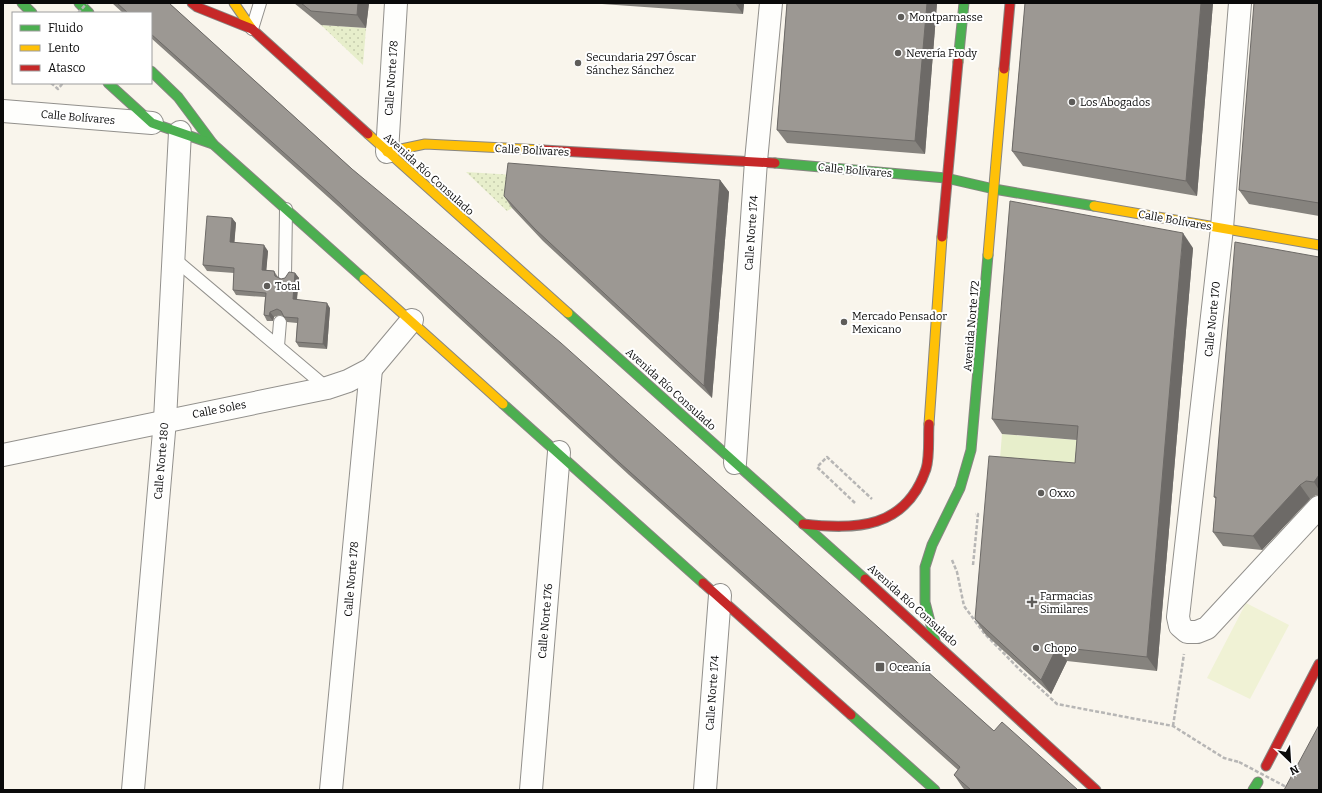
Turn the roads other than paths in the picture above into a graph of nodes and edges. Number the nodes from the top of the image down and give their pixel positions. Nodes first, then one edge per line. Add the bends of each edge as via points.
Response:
1 (22, 3) edge
2 (78, 3) edge
3 (192, 3) edge
4 (234, 3) edge
5 (260, 3) edge
6 (396, 3) edge
7 (770, 3) edge
8 (964, 3) edge
9 (1010, 3) edge
10 (1240, 3) edge
11 (31, 12) edge
12 (88, 12) edge
13 (252, 29) junction
14 (152, 72) edge
15 (109, 84) edge
16 (3, 111) edge
17 (152, 123) junction
18 (180, 132) junction
19 (213, 144) junction
20 (387, 152) junction
21 (756, 162) junction
22 (946, 178) junction
23 (994, 188) junction
24 (286, 209) junction
25 (1222, 228) junction
26 (1319, 245) edge
27 (172, 256) junction
28 (285, 277) edge
29 (412, 320) junction
30 (280, 322) dead end
31 (278, 346) junction
32 (371, 369) junction
33 (327, 388) junction
34 (165, 420) junction
35 (559, 452) junction
36 (3, 455) edge
37 (735, 462) junction
38 (1319, 507) edge
39 (803, 524) junction
40 (720, 595) junction
41 (935, 641) junction
42 (1319, 664) edge
43 (1266, 766) dead end
44 (1258, 782) dead end
45 (133, 790) edge
46 (331, 790) edge
47 (531, 790) edge
48 (704, 790) edge
49 (935, 790) edge
50 (1096, 790) edge
51 (1254, 790) edge

1 - 11 main road
2 - 12 main road
3 - 13 main road
4 - 13 main road, Avenida Río Consulado
5 - 13 lane
6 - 20 street, Calle Norte 178
7 - 21 street, Calle Norte 174
8 - 22 main road
9 - 23 main road, Avenida Norte 172
10 - 25 street, Calle Norte 170
13 - 20 main road, Avenida Río Consulado
14 - 19 main road via 178,97
15 - 17 main road
16 - 17 street, Calle Bolívares
17 - 18 main road
18 - 19 main road
18 - 27 street, Calle Norte 180
19 - 24 main road
20 - 21 main road, Calle Bolívares via 425,144
20 - 37 main road, Avenida Río Consulado
21 - 22 main road, Calle Bolívares
21 - 37 street, Calle Norte 174
22 - 23 main road, Calle Bolívares
22 - 39 main road via 926,468 921,481 914,494 894,514 882,521 854,528
23 - 25 main road, Calle Bolívares
23 - 41 main road, Avenida Norte 172 via 972,444 967,470 931,550 924,577 928,621
24 - 28 lane
24 - 29 main road
25 - 26 main road, Calle Bolívares
25 - 38 street, Calle Norte 170 via 1178,617 1180,626 1187,632 1198,632 1207,628
27 - 31 lane
27 - 34 street, Calle Norte 180
29 - 32 street, Calle Soles
29 - 35 main road
30 - 31 lane
31 - 33 lane
32 - 33 street, Calle Soles
32 - 46 street, Calle Norte 178
33 - 34 street, Calle Soles
34 - 36 street, Calle Soles
34 - 45 street, Calle Norte 180
35 - 40 main road
35 - 47 street, Calle Norte 176
37 - 39 main road, Avenida Río Consulado
39 - 41 main road, Avenida Río Consulado
40 - 48 street, Calle Norte 174
40 - 49 main road
41 - 50 main road, Avenida Río Consulado
42 - 43 main road
44 - 51 main road

